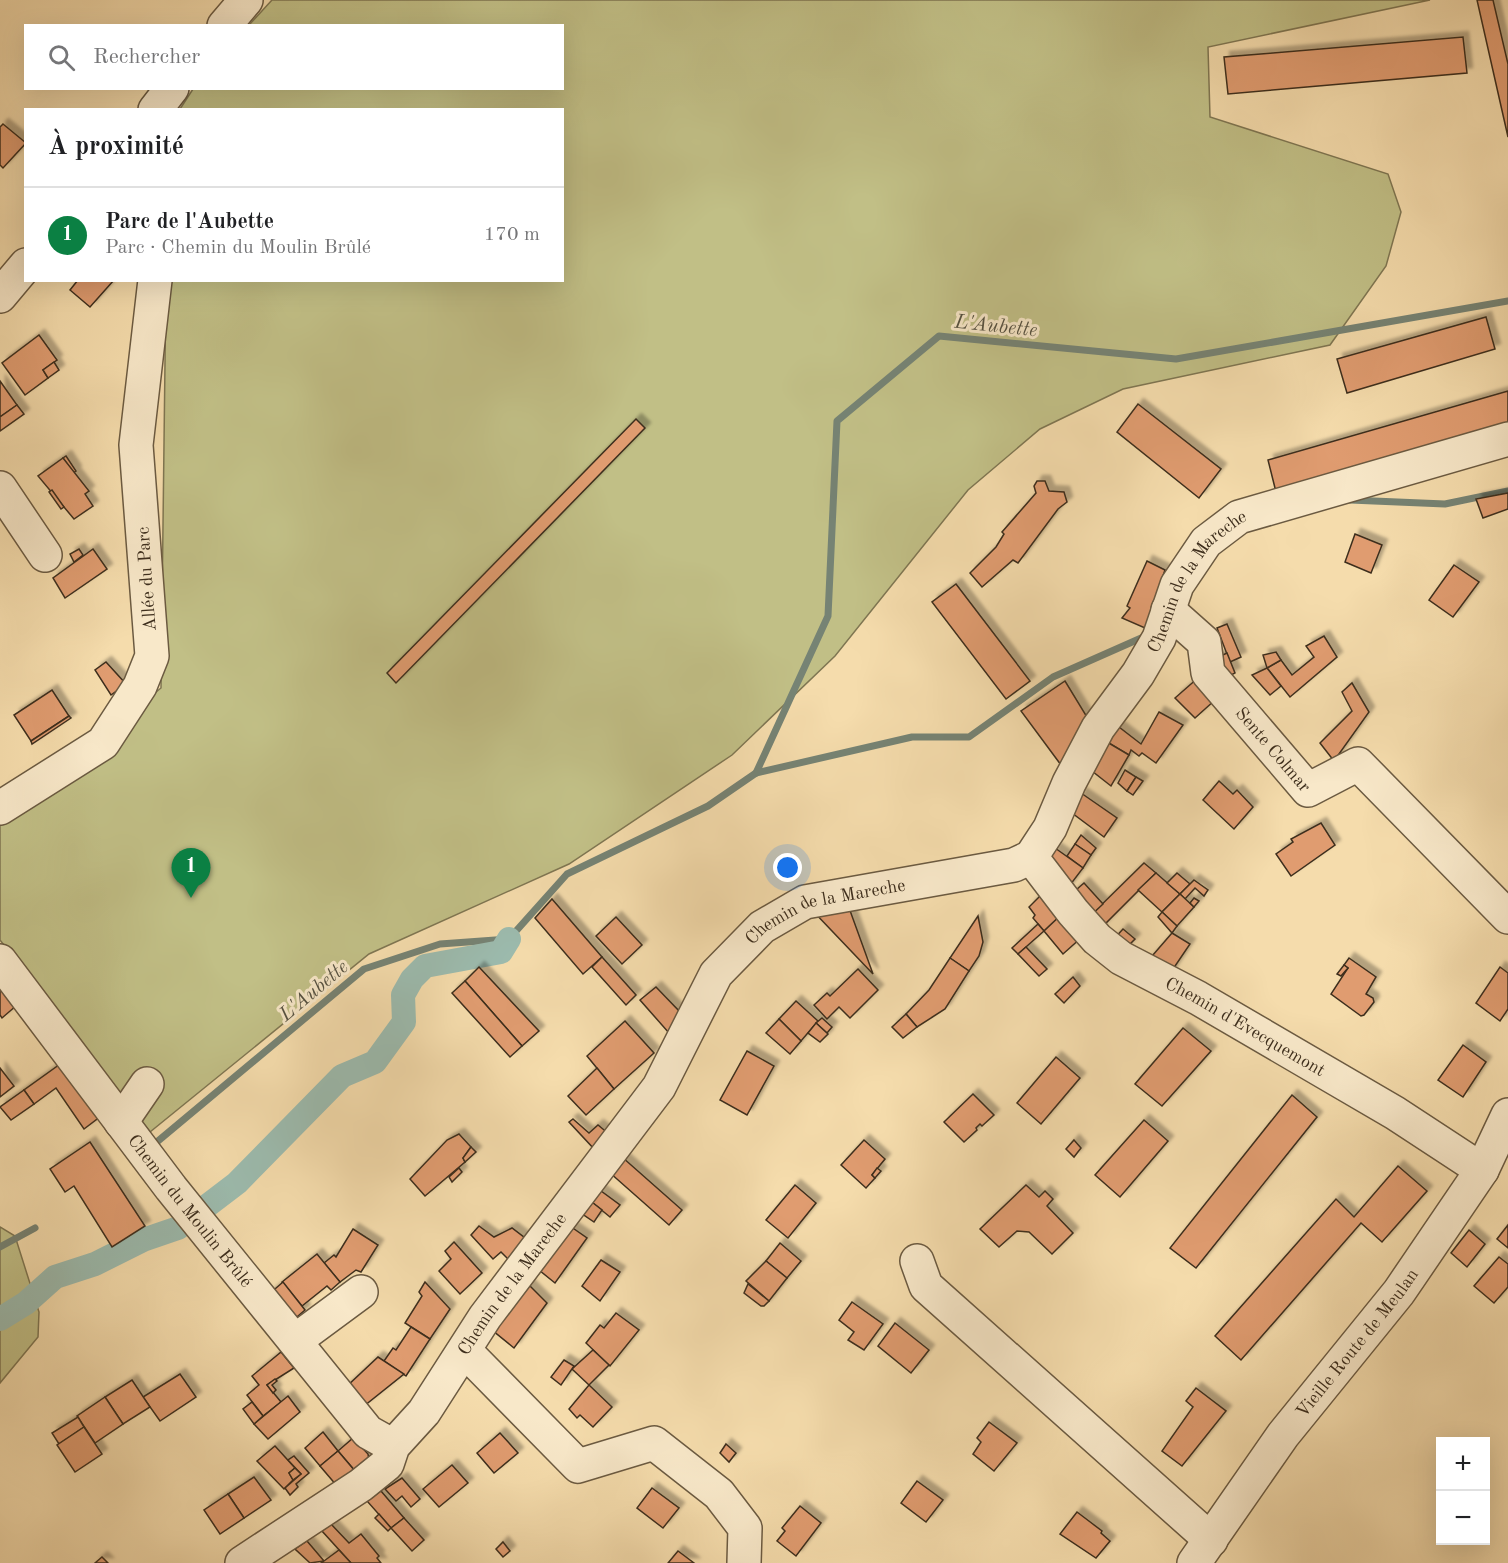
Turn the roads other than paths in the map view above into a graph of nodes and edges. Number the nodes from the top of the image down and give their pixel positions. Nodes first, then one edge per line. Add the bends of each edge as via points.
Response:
1 (246, 0) edge
2 (226, 24) edge
3 (170, 90) edge
4 (157, 108) edge
5 (24, 267) edge
6 (155, 282) edge
7 (0, 296) edge
8 (1508, 439) edge
9 (0, 488) edge
10 (45, 555) dead end
11 (1168, 610) junction
12 (0, 808) edge
13 (1031, 857) junction
14 (1508, 917) edge
15 (0, 961) edge
16 (147, 1084) dead end
17 (1508, 1115) edge
18 (121, 1122) junction
19 (1492, 1169) edge
20 (917, 1261) dead end
21 (361, 1292) dead end
22 (296, 1340) junction
23 (465, 1351) junction
24 (393, 1446) junction
25 (1203, 1551) edge
26 (242, 1563) edge
27 (744, 1563) edge

1 - 2 street
3 - 4 street
5 - 7 street
6 - 12 street, Allée du Parc via 136,445 152,656 140,686 104,743
8 - 11 street, Chemin de la Mareche via 1239,517 1206,542 1177,585
9 - 10 street
11 - 13 street, Chemin de la Mareche via 1159,638 1098,728 1050,828
11 - 14 street, Sente Colmar via 1204,642 1208,673 1308,790 1358,764
13 - 19 street, Chemin d'Evecquemont via 1079,919 1121,958 1198,998
13 - 23 street, Chemin de la Mareche via 1014,865 805,902 762,927 716,974 659,1088 485,1317
15 - 18 street, Chemin du Moulin Brûlé
16 - 18 street
17 - 19 street, Vieille Route de Meulan
18 - 22 street, Chemin du Moulin Brûlé
19 - 25 street, Vieille Route de Meulan via 1283,1435
20 - 25 street via 926,1286
21 - 22 street
22 - 24 street, Chemin du Moulin Brûlé via 368,1432
23 - 24 street, Chemin de la Mareche via 424,1412
23 - 27 street via 578,1466 654,1443 719,1494 745,1528
24 - 26 street, Chemin de la Mareche via 387,1464 361,1485

